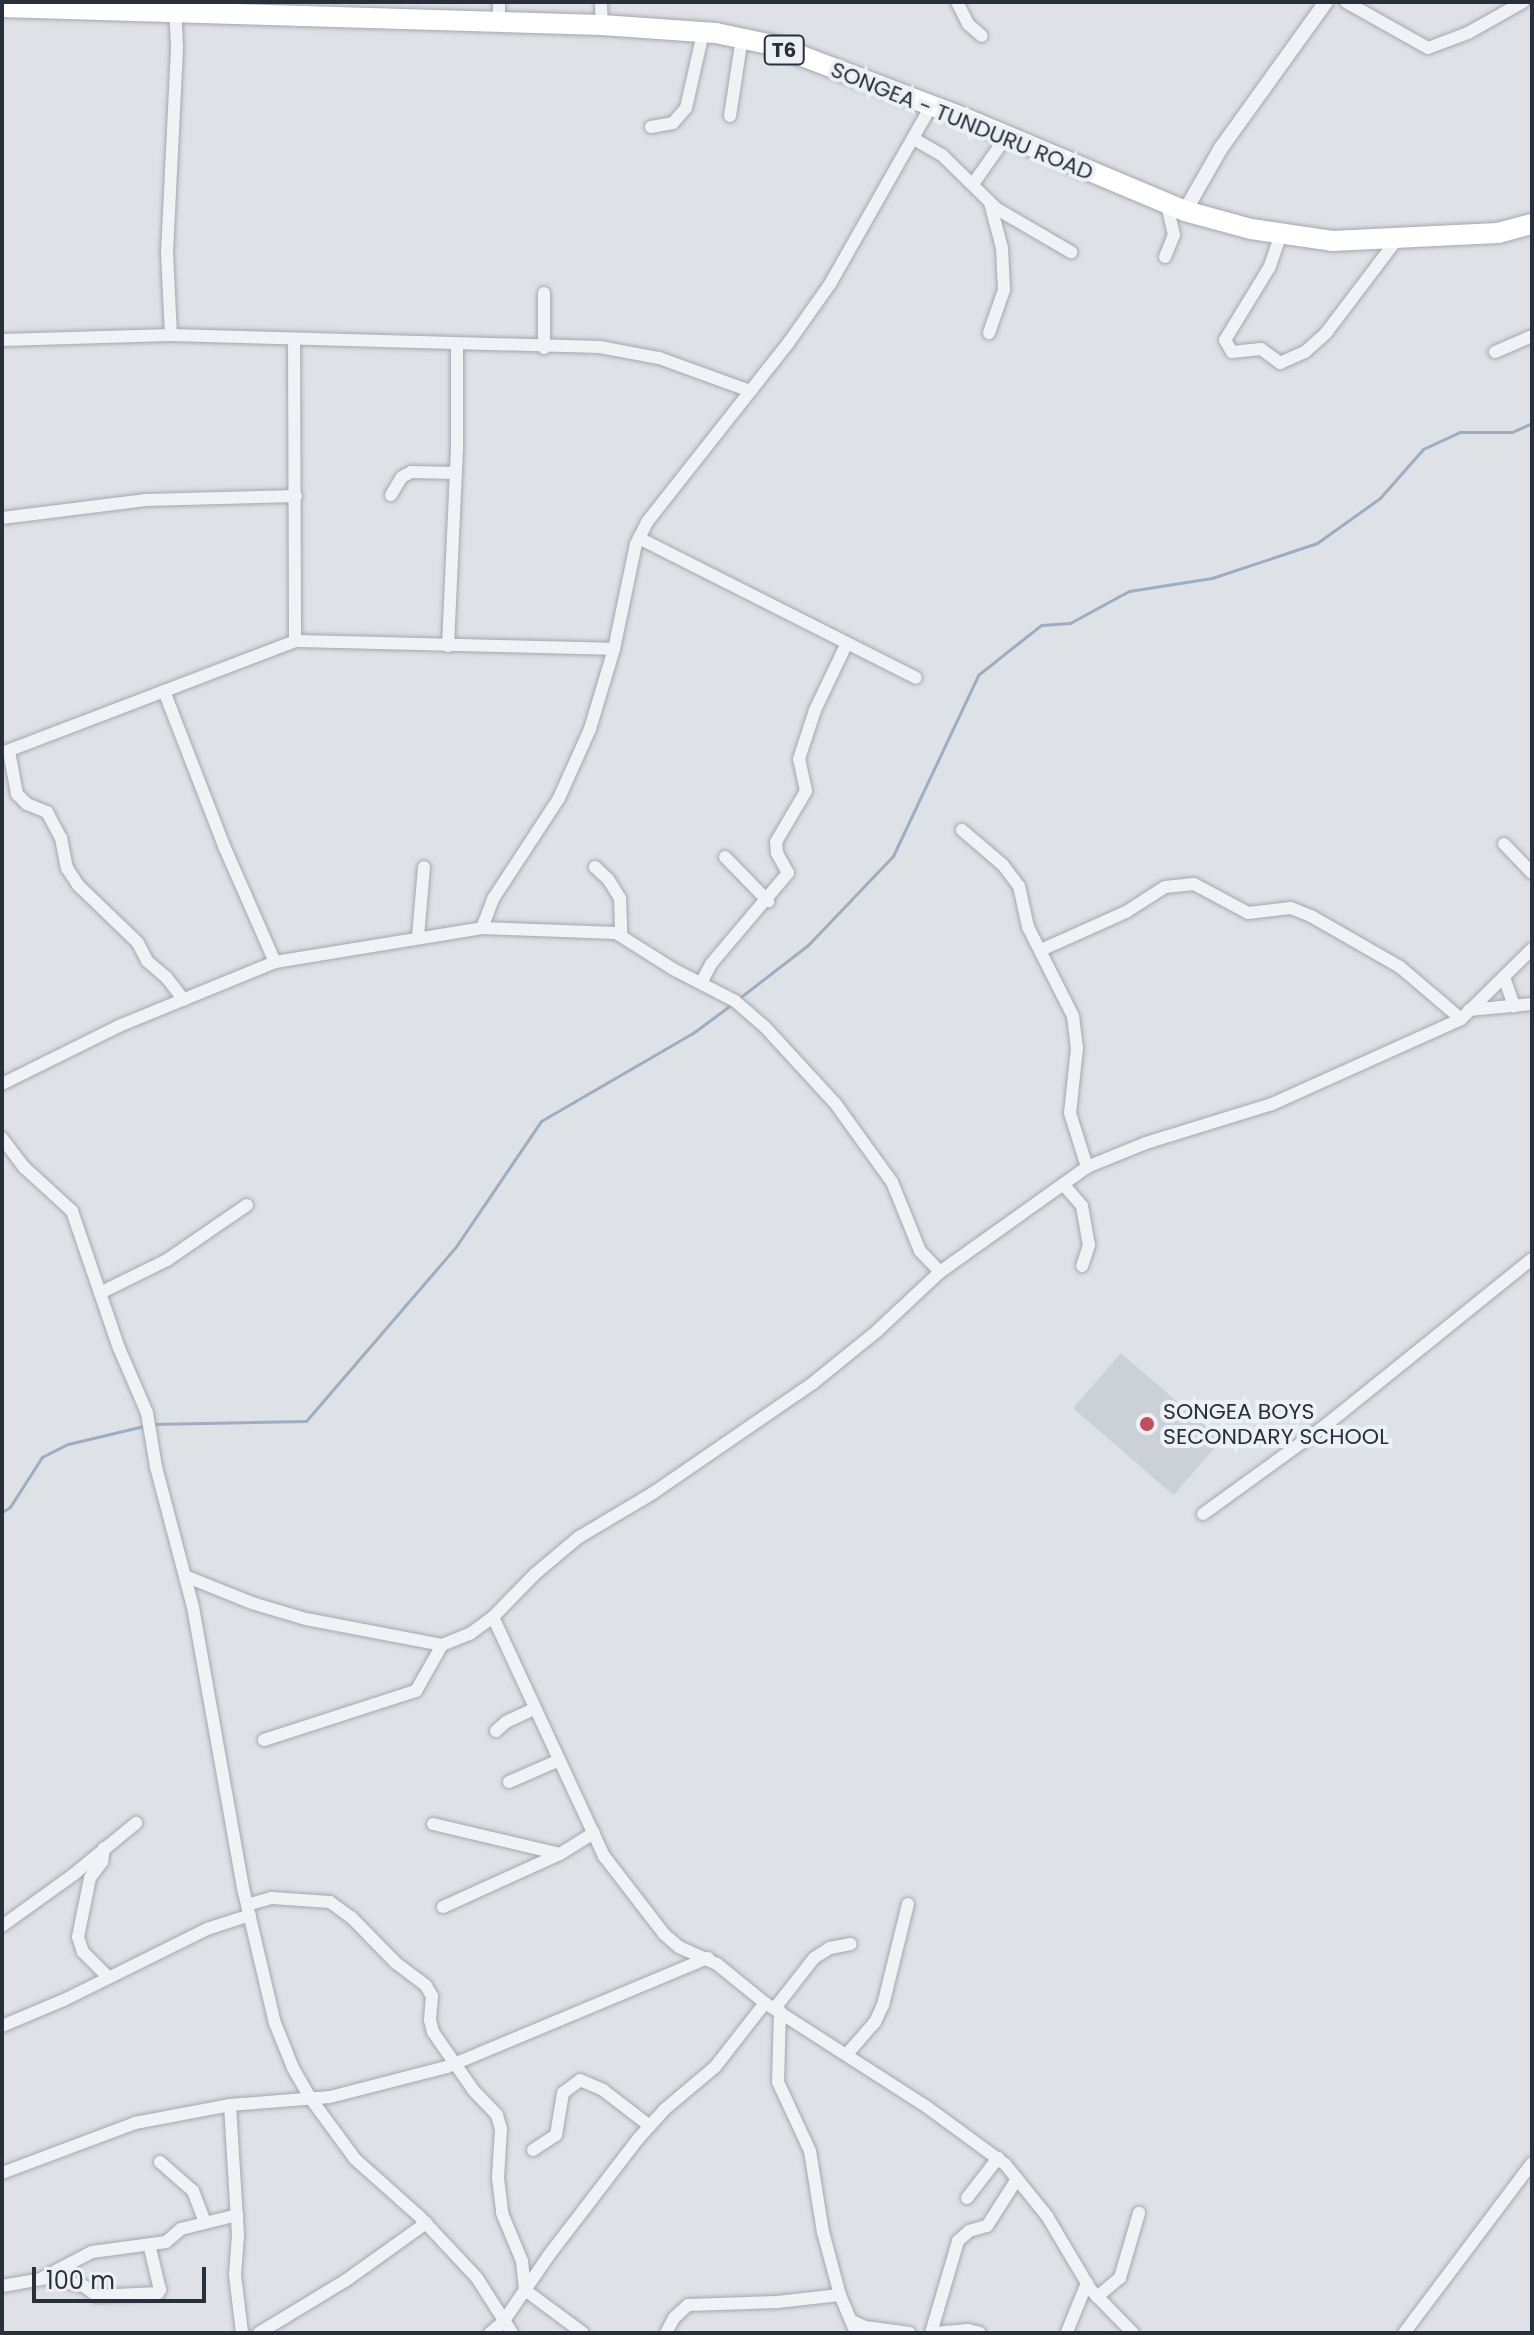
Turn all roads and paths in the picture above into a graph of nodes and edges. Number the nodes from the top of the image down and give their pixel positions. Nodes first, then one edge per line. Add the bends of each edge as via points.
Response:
1 (601, 2) edge
2 (957, 2) edge
3 (1326, 2) edge
4 (1346, 2) edge
5 (1523, 2) edge
6 (34, 5) edge
7 (2, 7) edge
8 (353, 10) edge
9 (175, 12) junction
10 (499, 12) edge
11 (602, 25) junction
12 (703, 33) junction
13 (982, 36) dead end
14 (742, 38) junction
15 (931, 106) junction
16 (730, 116) dead end
17 (651, 127) dead end
18 (1006, 137) junction
19 (914, 139) junction
20 (973, 184) junction
21 (990, 203) junction
22 (1176, 207) junction
23 (1532, 224) edge
24 (1281, 234) junction
25 (1398, 238) junction
26 (1071, 252) dead end
27 (1165, 257) dead end
28 (544, 293) dead end
29 (989, 333) dead end
30 (171, 335) junction
31 (1532, 336) edge
32 (294, 339) junction
33 (2, 340) edge
34 (457, 346) junction
35 (544, 348) junction
36 (1495, 352) dead end
37 (750, 391) junction
38 (456, 473) junction
39 (391, 495) dead end
40 (296, 496) junction
41 (2, 518) edge
42 (639, 538) junction
43 (295, 641) junction
44 (847, 643) junction
45 (448, 646) junction
46 (614, 649) junction
47 (916, 678) dead end
48 (164, 691) junction
49 (4, 752) edge
50 (962, 830) dead end
51 (1504, 844) dead end
52 (725, 857) dead end
53 (424, 867) dead end
54 (595, 867) dead end
55 (1532, 873) edge
56 (768, 901) junction
57 (482, 928) junction
58 (621, 935) junction
59 (418, 937) junction
60 (1532, 949) edge
61 (1041, 950) junction
62 (275, 962) junction
63 (1504, 977) junction
64 (701, 983) junction
65 (184, 1000) junction
66 (1532, 1004) edge
67 (1514, 1006) junction
68 (1465, 1014) junction
69 (2, 1084) edge
70 (2, 1138) edge
71 (1087, 1167) junction
72 (1063, 1184) junction
73 (247, 1205) dead end
74 (1532, 1259) edge
75 (1082, 1266) dead end
76 (940, 1272) junction
77 (100, 1293) junction
78 (1203, 1514) dead end
79 (185, 1576) junction
80 (493, 1617) junction
81 (442, 1645) junction
82 (534, 1709) junction
83 (496, 1731) dead end
84 (264, 1740) dead end
85 (557, 1761) junction
86 (509, 1782) dead end
87 (136, 1823) dead end
88 (433, 1824) dead end
89 (594, 1833) junction
90 (104, 1848) junction
91 (560, 1854) junction
92 (908, 1904) dead end
93 (443, 1907) dead end
94 (249, 1910) junction
95 (2, 1926) edge
96 (851, 1944) dead end
97 (708, 1958) junction
98 (108, 1977) junction
99 (773, 2007) junction
100 (2, 2026) edge
101 (847, 2054) junction
102 (457, 2063) junction
103 (311, 2099) junction
104 (230, 2105) junction
105 (650, 2126) junction
106 (533, 2150) dead end
107 (998, 2158) junction
108 (160, 2162) dead end
109 (1532, 2163) edge
110 (2, 2173) edge
111 (1017, 2179) junction
112 (967, 2198) dead end
113 (1139, 2213) dead end
114 (237, 2215) junction
115 (205, 2223) junction
116 (426, 2223) junction
117 (149, 2244) junction
118 (39, 2279) junction
119 (1087, 2283) junction
120 (2, 2286) edge
121 (525, 2290) junction
122 (840, 2295) junction
123 (1097, 2297) junction
124 (503, 2322) junction
125 (854, 2327) edge
126 (1067, 2332) edge
127 (242, 2333) edge
128 (259, 2333) edge
129 (490, 2333) edge
130 (512, 2333) edge
131 (583, 2333) edge
132 (666, 2333) edge
133 (910, 2333) edge
134 (932, 2333) edge
135 (980, 2333) edge
136 (1133, 2333) edge
137 (1404, 2333) edge

1 - 11 street
2 - 13 street via 968,24
3 - 22 street
4 - 5 street via 1428,48
6 - 7 highway, SONGEA - TUNDURU ROAD / T6
6 - 9 highway, SONGEA - TUNDURU ROAD / T6
8 - 9 highway, SONGEA - TUNDURU ROAD / T6
8 - 10 highway, SONGEA - TUNDURU ROAD / T6
9 - 30 street via 167,253
10 - 11 highway, SONGEA - TUNDURU ROAD / T6
11 - 12 highway, SONGEA - TUNDURU ROAD / T6
12 - 14 highway, SONGEA - TUNDURU ROAD / T6
12 - 17 street via 686,108 673,123
14 - 15 highway, SONGEA - TUNDURU ROAD / T6
14 - 16 street
15 - 18 highway, SONGEA - TUNDURU ROAD / T6
15 - 19 street
18 - 20 street
18 - 22 highway, SONGEA - TUNDURU ROAD / T6
19 - 20 street via 942,155
19 - 37 street via 830,284
20 - 21 street
21 - 26 street
21 - 29 street via 1004,281 1001,308
22 - 24 highway, SONGEA - TUNDURU ROAD / T6
22 - 27 street via 1174,235
23 - 25 highway, SONGEA - TUNDURU ROAD / T6 via 1498,233
24 - 25 highway, SONGEA - TUNDURU ROAD / T6 via 1332,241
24 - 25 street via 1269,268 1225,340 1232,352 1261,349 1280,363 1305,352 1326,333
28 - 35 street
30 - 32 street
30 - 33 street
31 - 36 street
32 - 34 street
32 - 40 street
34 - 35 street
34 - 38 street
35 - 37 street via 600,347 643,355
37 - 42 street
38 - 39 street via 411,472
38 - 45 street
40 - 41 street via 146,500
40 - 43 street
42 - 44 street
42 - 46 street
43 - 45 street
43 - 48 street
44 - 47 street
44 - 56 street via 799,759 806,791 776,842 788,873
45 - 46 street
46 - 57 street via 590,729 559,798 493,899
48 - 49 street
48 - 62 street
49 - 65 street via 17,794 47,812 78,885 138,943 147,961
50 - 61 street via 1019,886 1028,927
51 - 55 street
52 - 56 street
53 - 59 street
54 - 58 street via 620,898
56 - 64 street via 711,964
57 - 58 street via 584,929
57 - 59 street
58 - 64 street
59 - 62 street
60 - 63 street
61 - 68 street via 1126,912 1165,887 1194,884 1248,913 1291,908 1311,916 1400,967
61 - 71 street via 1073,1016 1077,1048 1070,1113
62 - 65 street
63 - 67 street
63 - 68 street
64 - 76 street via 735,1001 765,1027 835,1103 895,1186 920,1251
65 - 69 street
66 - 67 street
67 - 68 street
68 - 71 street via 1272,1104
70 - 77 street via 25,1168 72,1211
71 - 72 street
72 - 75 street via 1082,1206 1089,1245
72 - 76 street
73 - 77 street via 167,1260
74 - 78 street via 1326,1425
76 - 80 street via 813,1383 579,1537
77 - 79 street via 147,1413
79 - 81 street via 306,1619
79 - 94 street
80 - 81 street
80 - 82 street
81 - 84 street via 416,1691
82 - 83 street
82 - 85 street
85 - 86 street
85 - 89 street
87 - 90 street
88 - 91 street
89 - 91 street
89 - 97 street via 617,1879 664,1934 679,1947
90 - 95 street
90 - 98 street via 102,1862 90,1878 78,1937 83,1952
91 - 93 street
92 - 101 street via 883,2005
94 - 98 street
94 - 102 street via 272,1898 337,1905 426,1986 432,1996 431,2027
94 - 103 street via 275,2023
96 - 99 street via 814,1958
97 - 99 street
97 - 102 street
98 - 100 street
99 - 101 street
99 - 105 street
99 - 122 street via 778,2082 814,2165 817,2204
101 - 107 street
102 - 103 street
102 - 121 street via 497,2115 502,2213 522,2261
103 - 104 street
103 - 116 street via 355,2159
104 - 110 street via 135,2123
104 - 114 street
105 - 106 street via 603,2090 580,2080 563,2093 556,2135
105 - 121 street
107 - 111 street
107 - 112 street
108 - 115 street via 193,2191
109 - 137 street
111 - 119 street via 1059,2233
111 - 134 street via 987,2226 958,2241
113 - 123 street via 1120,2278
114 - 115 street
114 - 127 street via 235,2275
115 - 117 street via 181,2229 166,2242
116 - 124 street via 477,2278
116 - 128 street
117 - 118 street via 92,2252
117 - 118 street via 158,2293 97,2296 63,2279
118 - 120 street
119 - 123 street
119 - 126 street
121 - 124 street
121 - 131 street
122 - 125 street
122 - 132 street via 688,2305
123 - 136 street
124 - 129 street
124 - 130 street
125 - 133 street
134 - 135 street

